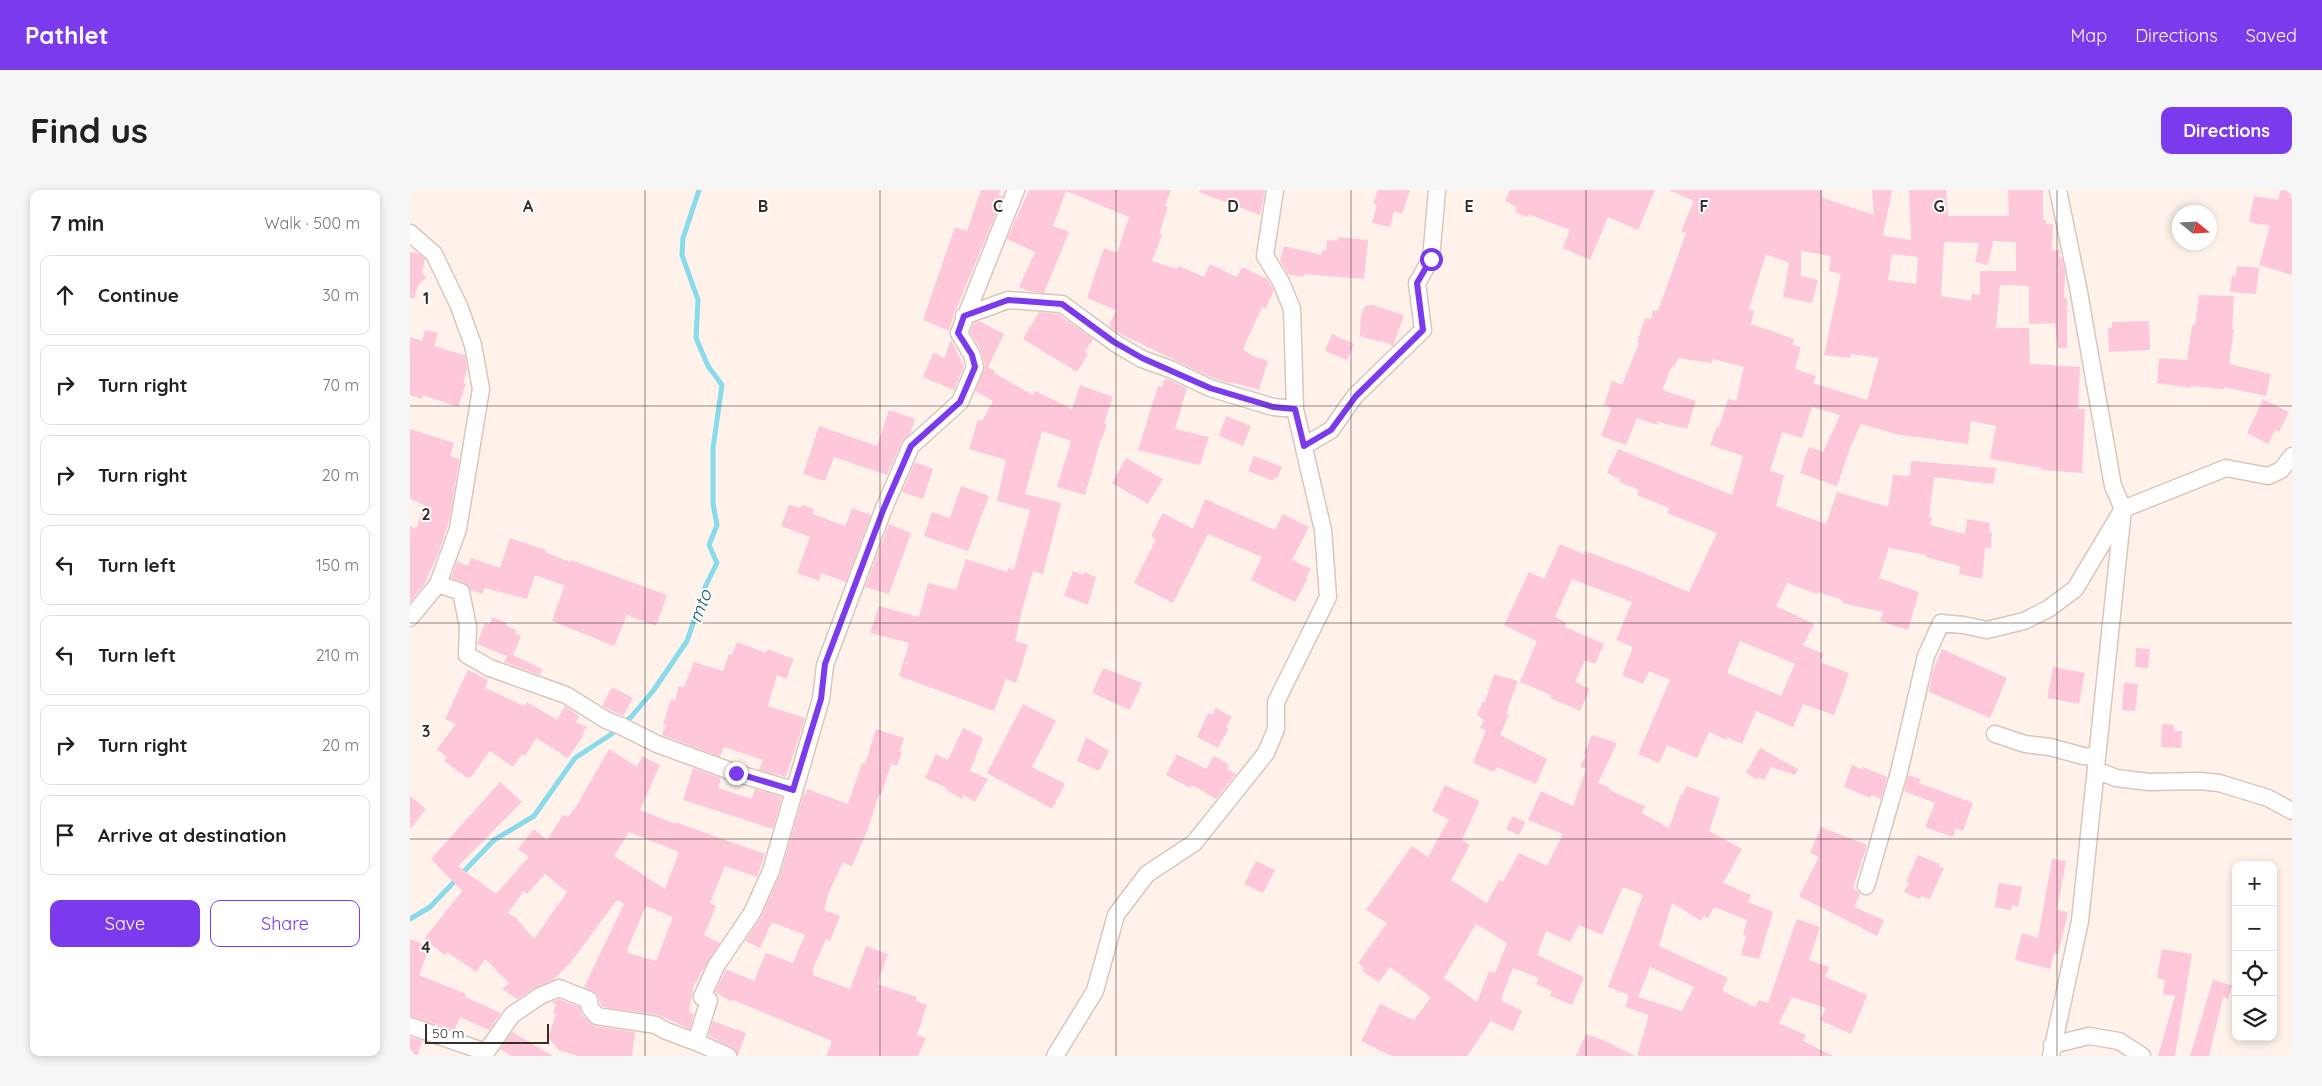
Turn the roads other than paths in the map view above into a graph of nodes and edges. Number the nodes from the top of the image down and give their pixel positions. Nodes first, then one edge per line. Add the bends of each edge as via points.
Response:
1 (1016, 190) edge
2 (1275, 190) edge
3 (1437, 190) edge
4 (2058, 190) edge
5 (410, 233) edge
6 (964, 316) junction
7 (1295, 409) junction
8 (1304, 446) junction
9 (2292, 456) edge
10 (2123, 509) junction
11 (438, 584) junction
12 (410, 618) edge
13 (1995, 734) dead end
14 (2096, 763) junction
15 (793, 790) junction
16 (2292, 811) edge
17 (1866, 886) dead end
18 (410, 1026) edge
19 (696, 1042) junction
20 (2051, 1051) edge
21 (485, 1056) edge
22 (728, 1056) edge
23 (1055, 1056) edge
24 (2142, 1056) edge

1 - 6 street
2 - 7 street via 1265,256 1292,309
3 - 8 street via 1431,259 1417,283 1423,330 1356,396 1331,430
4 - 10 street via 2113,486
5 - 11 street via 434,254 459,306 473,345 481,389 458,529
6 - 7 street via 1008,300 1062,304 1142,358 1210,388 1273,407
6 - 15 street via 958,333 972,355 975,367 960,402 911,446 884,508 825,664 821,699
7 - 8 street
8 - 23 street via 1323,530 1328,597 1276,702 1276,729 1266,753 1194,843 1147,874 1116,915 1095,991
9 - 10 street via 2281,470 2268,476 2226,468
10 - 14 street
10 - 17 street via 2075,589 2048,610 2024,621 1988,630 1941,623 1926,656 1899,772
11 - 12 street
11 - 15 street via 461,592 468,626 467,655 490,668 566,695 606,720 665,747
13 - 14 street via 2083,756
14 - 16 street via 2116,778 2219,783 2268,798
14 - 20 street via 2080,921
15 - 19 street via 771,871 752,913 716,966 702,997 708,1000
18 - 21 street via 478,1049
19 - 21 street via 656,1025 597,1016 590,1008 589,1000 559,988 540,996 512,1015
19 - 22 street
20 - 24 street via 2089,1036 2119,1041

